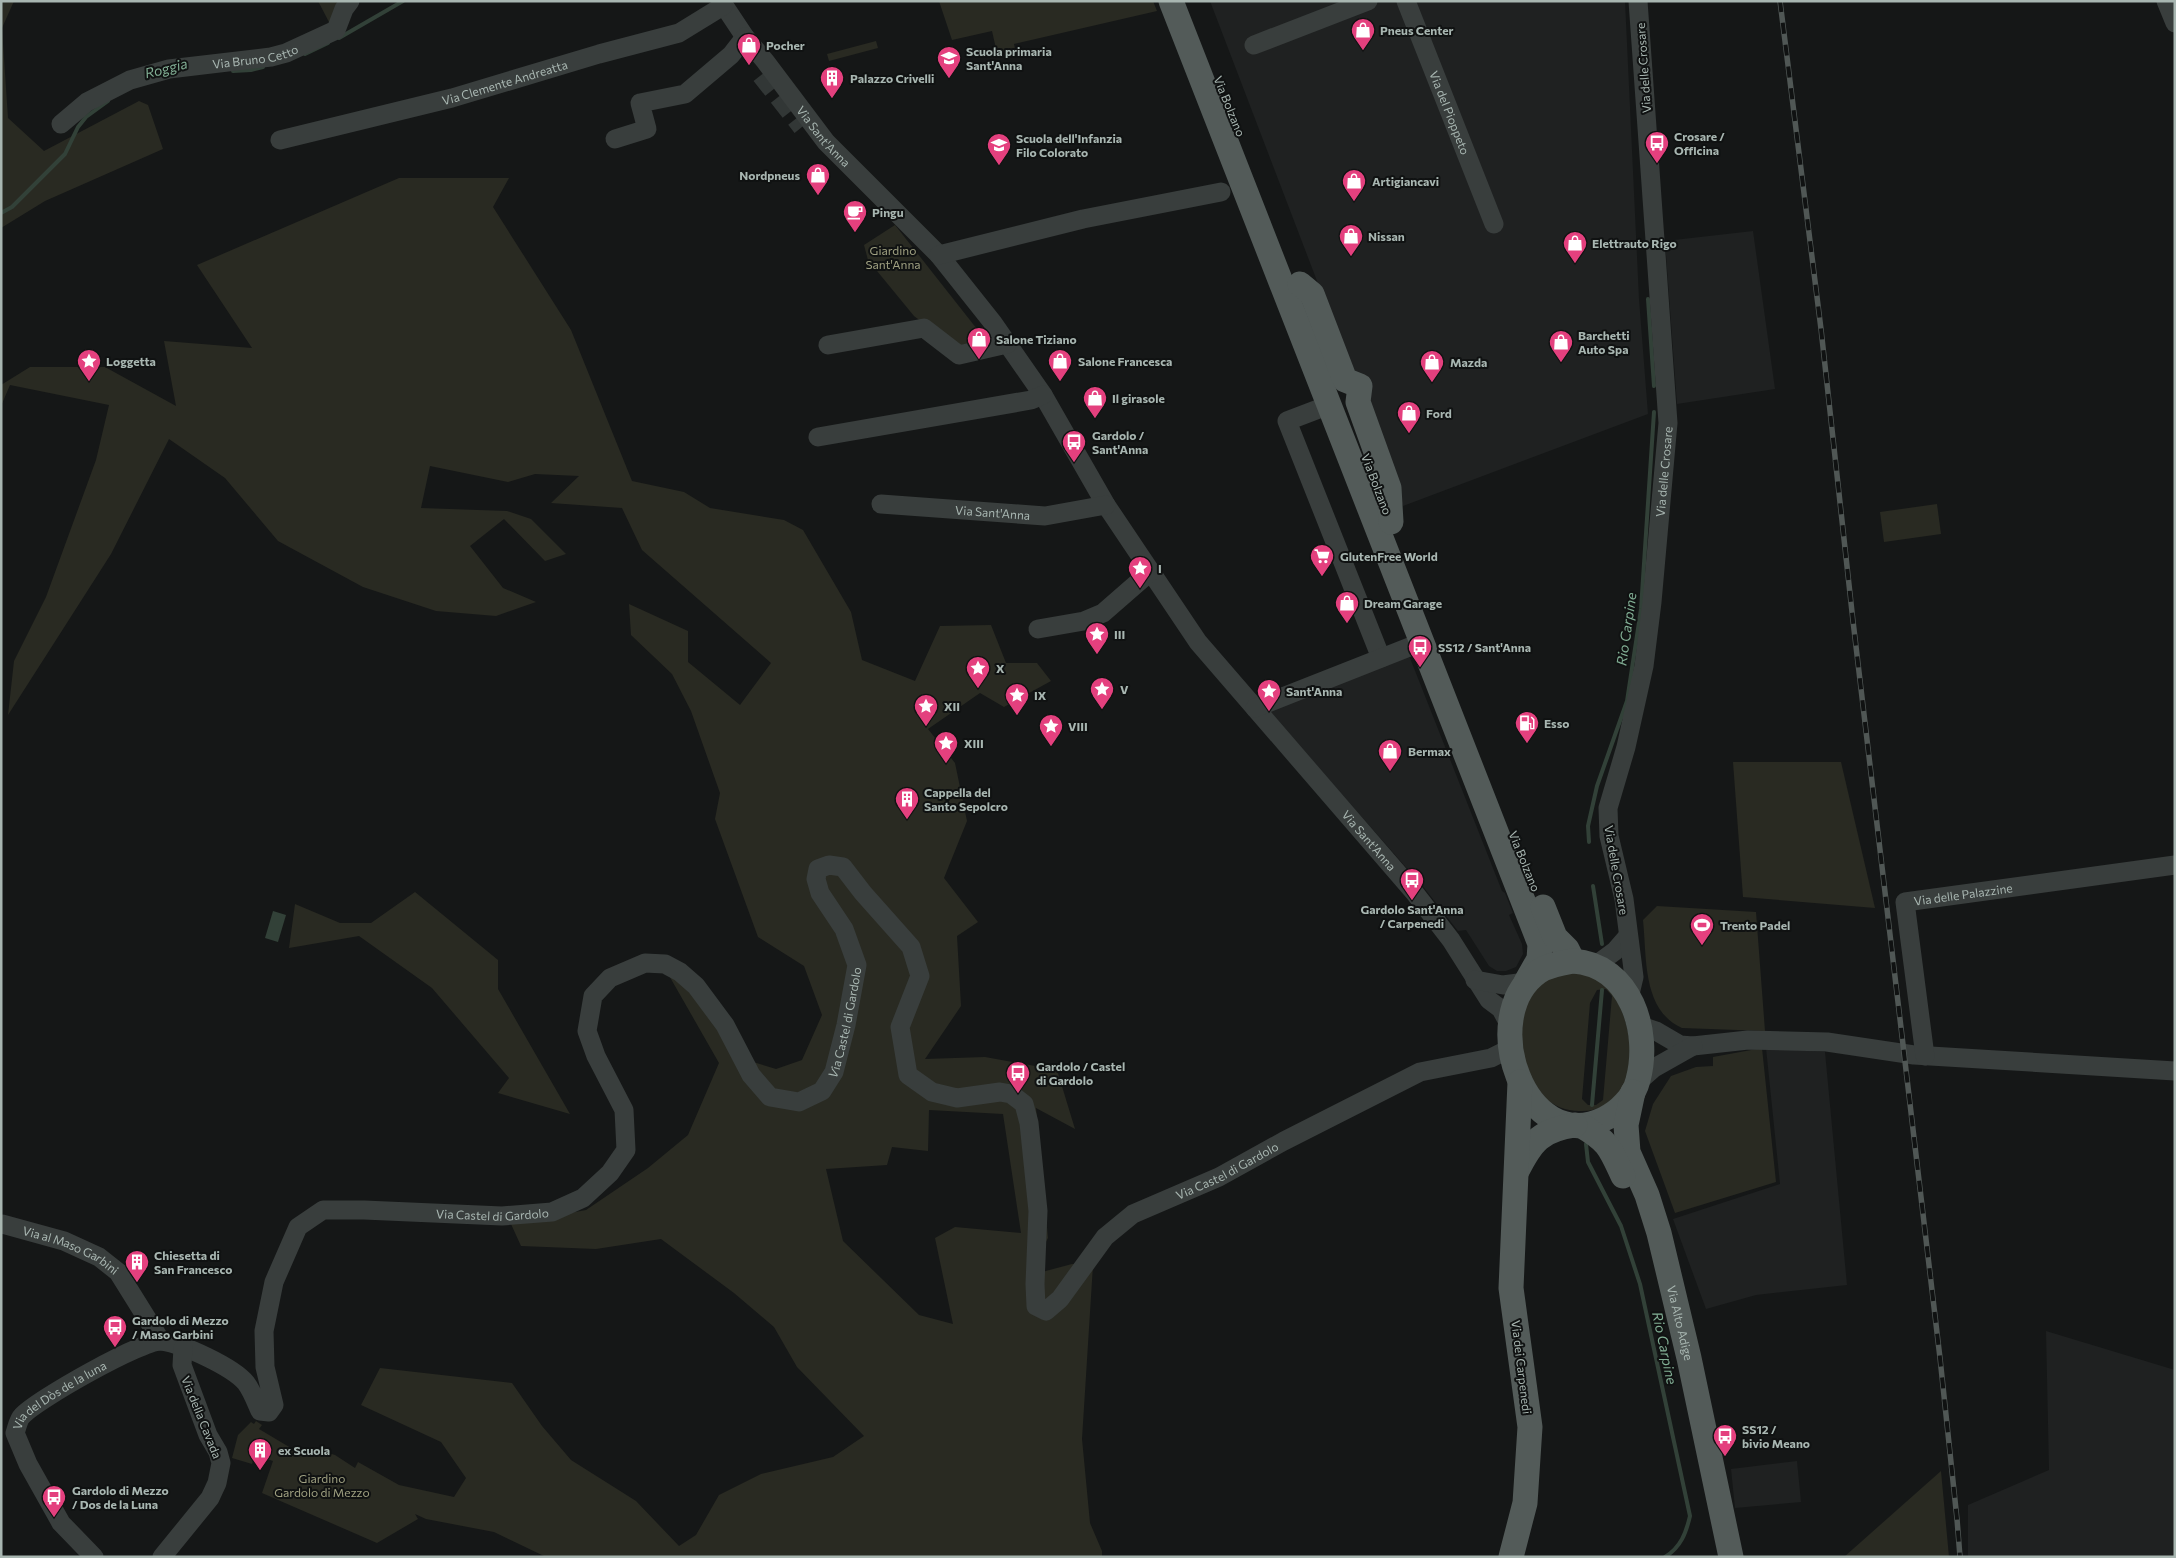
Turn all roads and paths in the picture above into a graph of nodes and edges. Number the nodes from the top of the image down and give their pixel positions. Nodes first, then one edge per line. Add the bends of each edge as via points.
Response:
1 (350, 1) edge
2 (1171, 1) edge
3 (1189, 1) edge
4 (1368, 1) edge
5 (1406, 1) edge
6 (1638, 1) edge
7 (2166, 1) edge
8 (715, 4) edge
9 (2175, 23) edge
10 (745, 37) junction
11 (1254, 45) dead end
12 (62, 124) dead end
13 (615, 139) dead end
14 (280, 140) dead end
15 (1221, 192) dead end
16 (1494, 224) dead end
17 (939, 255) junction
18 (1007, 344) junction
19 (828, 345) dead end
20 (1042, 395) junction
21 (1329, 405) junction
22 (818, 437) dead end
23 (881, 504) dead end
24 (1106, 505) junction
25 (1150, 572) junction
26 (1038, 629) dead end
27 (1422, 642) junction
28 (1381, 658) junction
29 (1255, 708) junction
30 (1474, 773) junction
31 (2175, 866) edge
32 (1496, 875) dead end
33 (1628, 936) junction
34 (1585, 963) junction
35 (1474, 980) junction
36 (1526, 982) junction
37 (1630, 998) junction
38 (1509, 1024) junction
39 (1638, 1025) junction
40 (1694, 1046) junction
41 (1925, 1056) junction
42 (1510, 1065) junction
43 (2175, 1071) edge
44 (1635, 1087) junction
45 (1579, 1125) junction
46 (1515, 1175) junction
47 (2, 1224) edge
48 (161, 1341) junction
49 (183, 1348) junction
50 (94, 1557) edge
51 (162, 1557) edge
52 (1511, 1557) edge
53 (1716, 1557) edge
54 (1731, 1557) edge

1 - 12 street, Via Bruno Cetto via 336,30 286,53 239,62 169,69 130,80 87,102
2 - 21 main road, Via Bolzano
3 - 34 main road, Via Bolzano via 1300,284 1312,294 1345,380 1360,386 1358,402 1389,488 1391,522 1555,937
4 - 11 street
5 - 16 street, Via del Pioppeto
6 - 33 street, Via delle Crosare via 1668,423 1644,666 1608,808 1609,836 1624,899
7 - 9 street
8 - 10 street, Via Sant'Anna
8 - 14 street, Via Clemente Andreatta via 679,33 452,98
10 - 13 street via 731,55 685,94 640,103 647,129
10 - 17 street, Via Sant'Anna via 826,142
15 - 17 street via 1083,218
17 - 18 street, Via Sant'Anna
18 - 19 street via 959,355 924,328
18 - 20 street, Via Sant'Anna
20 - 22 street via 1031,400
20 - 24 street, Via Sant'Anna
21 - 27 main road, Via Bolzano
21 - 28 street via 1287,421
23 - 24 street, Via Sant'Anna via 1046,516
24 - 25 street, Via Sant'Anna
25 - 26 street via 1103,613
25 - 29 street, Via Sant'Anna via 1198,642
27 - 28 street
27 - 30 main road, Via Bolzano
28 - 29 street
29 - 35 street, Via Sant'Anna via 1414,892 1451,940
30 - 32 main road via 1473,800 1498,867
30 - 36 main road, Via Bolzano via 1540,944 1540,960
31 - 41 street, Via delle Palazzine via 1905,902
33 - 34 street via 1615,952
33 - 37 street, Via delle Crosare via 1634,977
34 - 36 main road via 1553,965 1538,971
34 - 37 main road via 1622,985
35 - 36 street via 1503,985
35 - 38 street, Via Sant'Anna via 1501,1009
36 - 38 main road via 1511,1012
37 - 39 main road
38 - 42 main road
39 - 40 street via 1680,1045
39 - 44 main road via 1643,1060
40 - 41 street via 1748,1040 1827,1042
40 - 44 street via 1654,1068
41 - 43 street
42 - 45 main road via 1534,1104 1561,1122
42 - 46 main road, Via dei Carpenedi
42 - 49 street, Via Castel di Gardolo via 1420,1072 1219,1177 1133,1214 1105,1237 1060,1299 1046,1311 1036,1306 1038,1211 1024,1104 1011,1094 1000,1092 957,1098 932,1092 908,1075 900,1027 920,976 911,947 843,867 829,865 818,869 816,879 820,893 844,930 857,966 834,1072 822,1091 799,1102 770,1097 751,1075 726,1024 696,986 665,964 645,963 610,978 593,996 587,1031 624,1110 626,1150 610,1173 583,1198 552,1212 502,1216 323,1210 298,1227 274,1282 264,1331 265,1367 274,1405 269,1412 260,1411 246,1383 224,1365
44 - 45 main road via 1611,1116
44 - 54 main road, Via Alto Adige via 1626,1125 1628,1152 1659,1233
45 - 46 main road, Via dei Carpenedi via 1560,1127 1538,1138 1528,1149
45 - 53 main road, Via Alto Adige via 1610,1146 1636,1206
46 - 52 main road, Via dei Carpenedi via 1511,1288 1530,1426 1525,1503
47 - 48 street, Via al Maso Garbini via 64,1241 99,1257 118,1272
48 - 49 street, Via Castel di Gardolo
48 - 50 street, Via del Dòs de la luna via 148,1342 106,1364 34,1404 20,1417 15,1434 28,1464 61,1522
49 - 51 street, Via della Cavada via 182,1365 221,1463 210,1498

